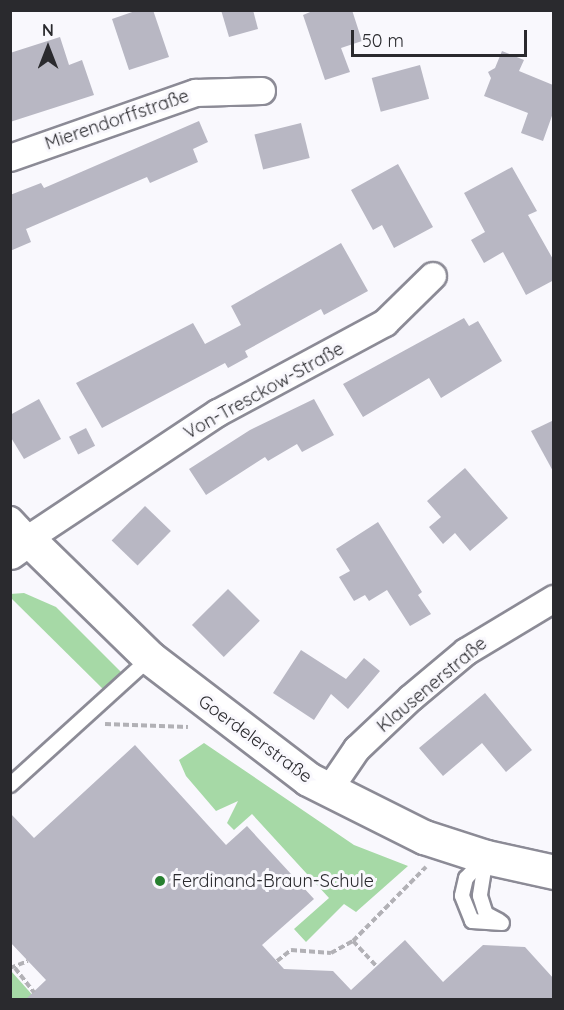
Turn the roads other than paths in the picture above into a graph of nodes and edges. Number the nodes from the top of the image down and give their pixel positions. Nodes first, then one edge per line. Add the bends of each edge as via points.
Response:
1 (262, 91) dead end
2 (10, 158) edge
3 (433, 276) dead end
4 (16, 537) edge
5 (554, 599) edge
6 (150, 658) junction
7 (10, 785) edge
8 (329, 790) junction
9 (486, 857) junction
10 (554, 872) edge

1 - 2 street, Mierendorffstraße via 196,93
3 - 4 street, Von-Tresckow-Straße via 385,323 218,413
4 - 6 main road, Goerdelerstraße
5 - 8 street, Klausenerstraße via 466,652 411,698 357,749
6 - 7 lane
6 - 8 main road, Goerdelerstraße via 242,731
8 - 9 main road, Goerdelerstraße via 424,837
9 - 9 lane via 466,878 462,896 472,921 502,923 486,914 480,896
9 - 10 main road, Goerdelerstraße

